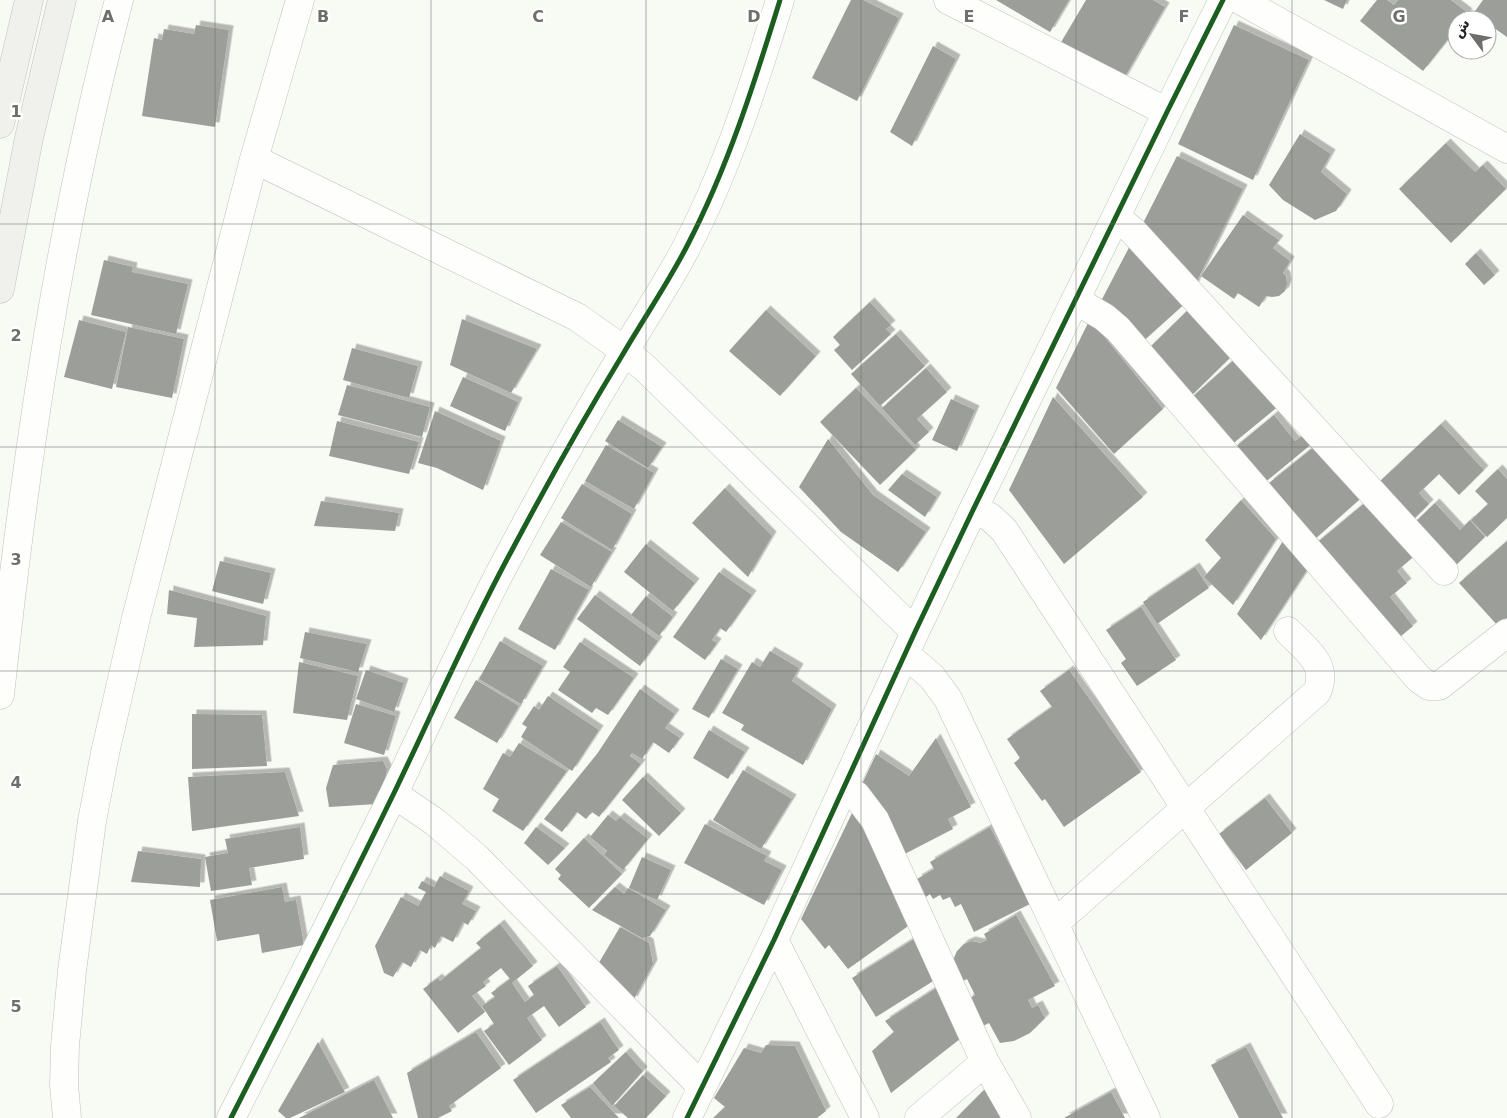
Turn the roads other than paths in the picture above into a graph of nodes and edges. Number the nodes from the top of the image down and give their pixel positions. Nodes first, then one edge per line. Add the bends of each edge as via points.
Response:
1 (29, 0) edge
2 (62, 0) edge
3 (119, 0) edge
4 (300, 0) edge
5 (780, 0) edge
6 (948, 0) edge
7 (1223, 0) edge
8 (1240, 0) edge
9 (1167, 112) junction
10 (0, 124) edge
11 (1507, 149) edge
12 (254, 159) junction
13 (1116, 217) junction
14 (0, 289) edge
15 (1075, 300) junction
16 (624, 351) junction
17 (973, 510) junction
18 (1444, 571) dead end
19 (1288, 631) dead end
20 (1507, 633) edge
21 (910, 643) junction
22 (0, 695) edge
23 (845, 788) junction
24 (394, 794) junction
25 (1186, 808) junction
26 (1054, 924) junction
27 (774, 940) junction
28 (985, 1062) junction
29 (702, 1087) junction
30 (1379, 1104) dead end
31 (67, 1118) edge
32 (231, 1118) edge
33 (687, 1118) edge
34 (865, 1118) edge
35 (919, 1118) edge
36 (1017, 1118) edge
37 (1146, 1118) edge

1 - 10 street
2 - 14 street
3 - 22 street via 82,152 43,357
4 - 12 street
5 - 16 street via 752,92 716,186 687,246
6 - 9 street
7 - 9 street
8 - 11 street
9 - 13 street
12 - 16 street via 577,318
12 - 31 street via 136,618 105,753 92,821 72,971 65,1046
13 - 15 street
13 - 18 street via 1133,231
15 - 17 street
15 - 20 street via 1118,329 1419,679 1429,686 1439,686
16 - 21 street via 652,374
16 - 24 street via 510,554
17 - 21 street
17 - 25 street via 990,517 1004,530
19 - 25 street via 1320,666 1321,684 1317,692
21 - 23 street
21 - 26 street via 948,700
23 - 27 street
23 - 28 street via 856,795 875,820
24 - 29 street via 435,822 477,858
24 - 32 street
25 - 26 street
25 - 30 street
26 - 37 street
27 - 29 street
27 - 34 street
28 - 35 street
28 - 36 street
29 - 33 street

